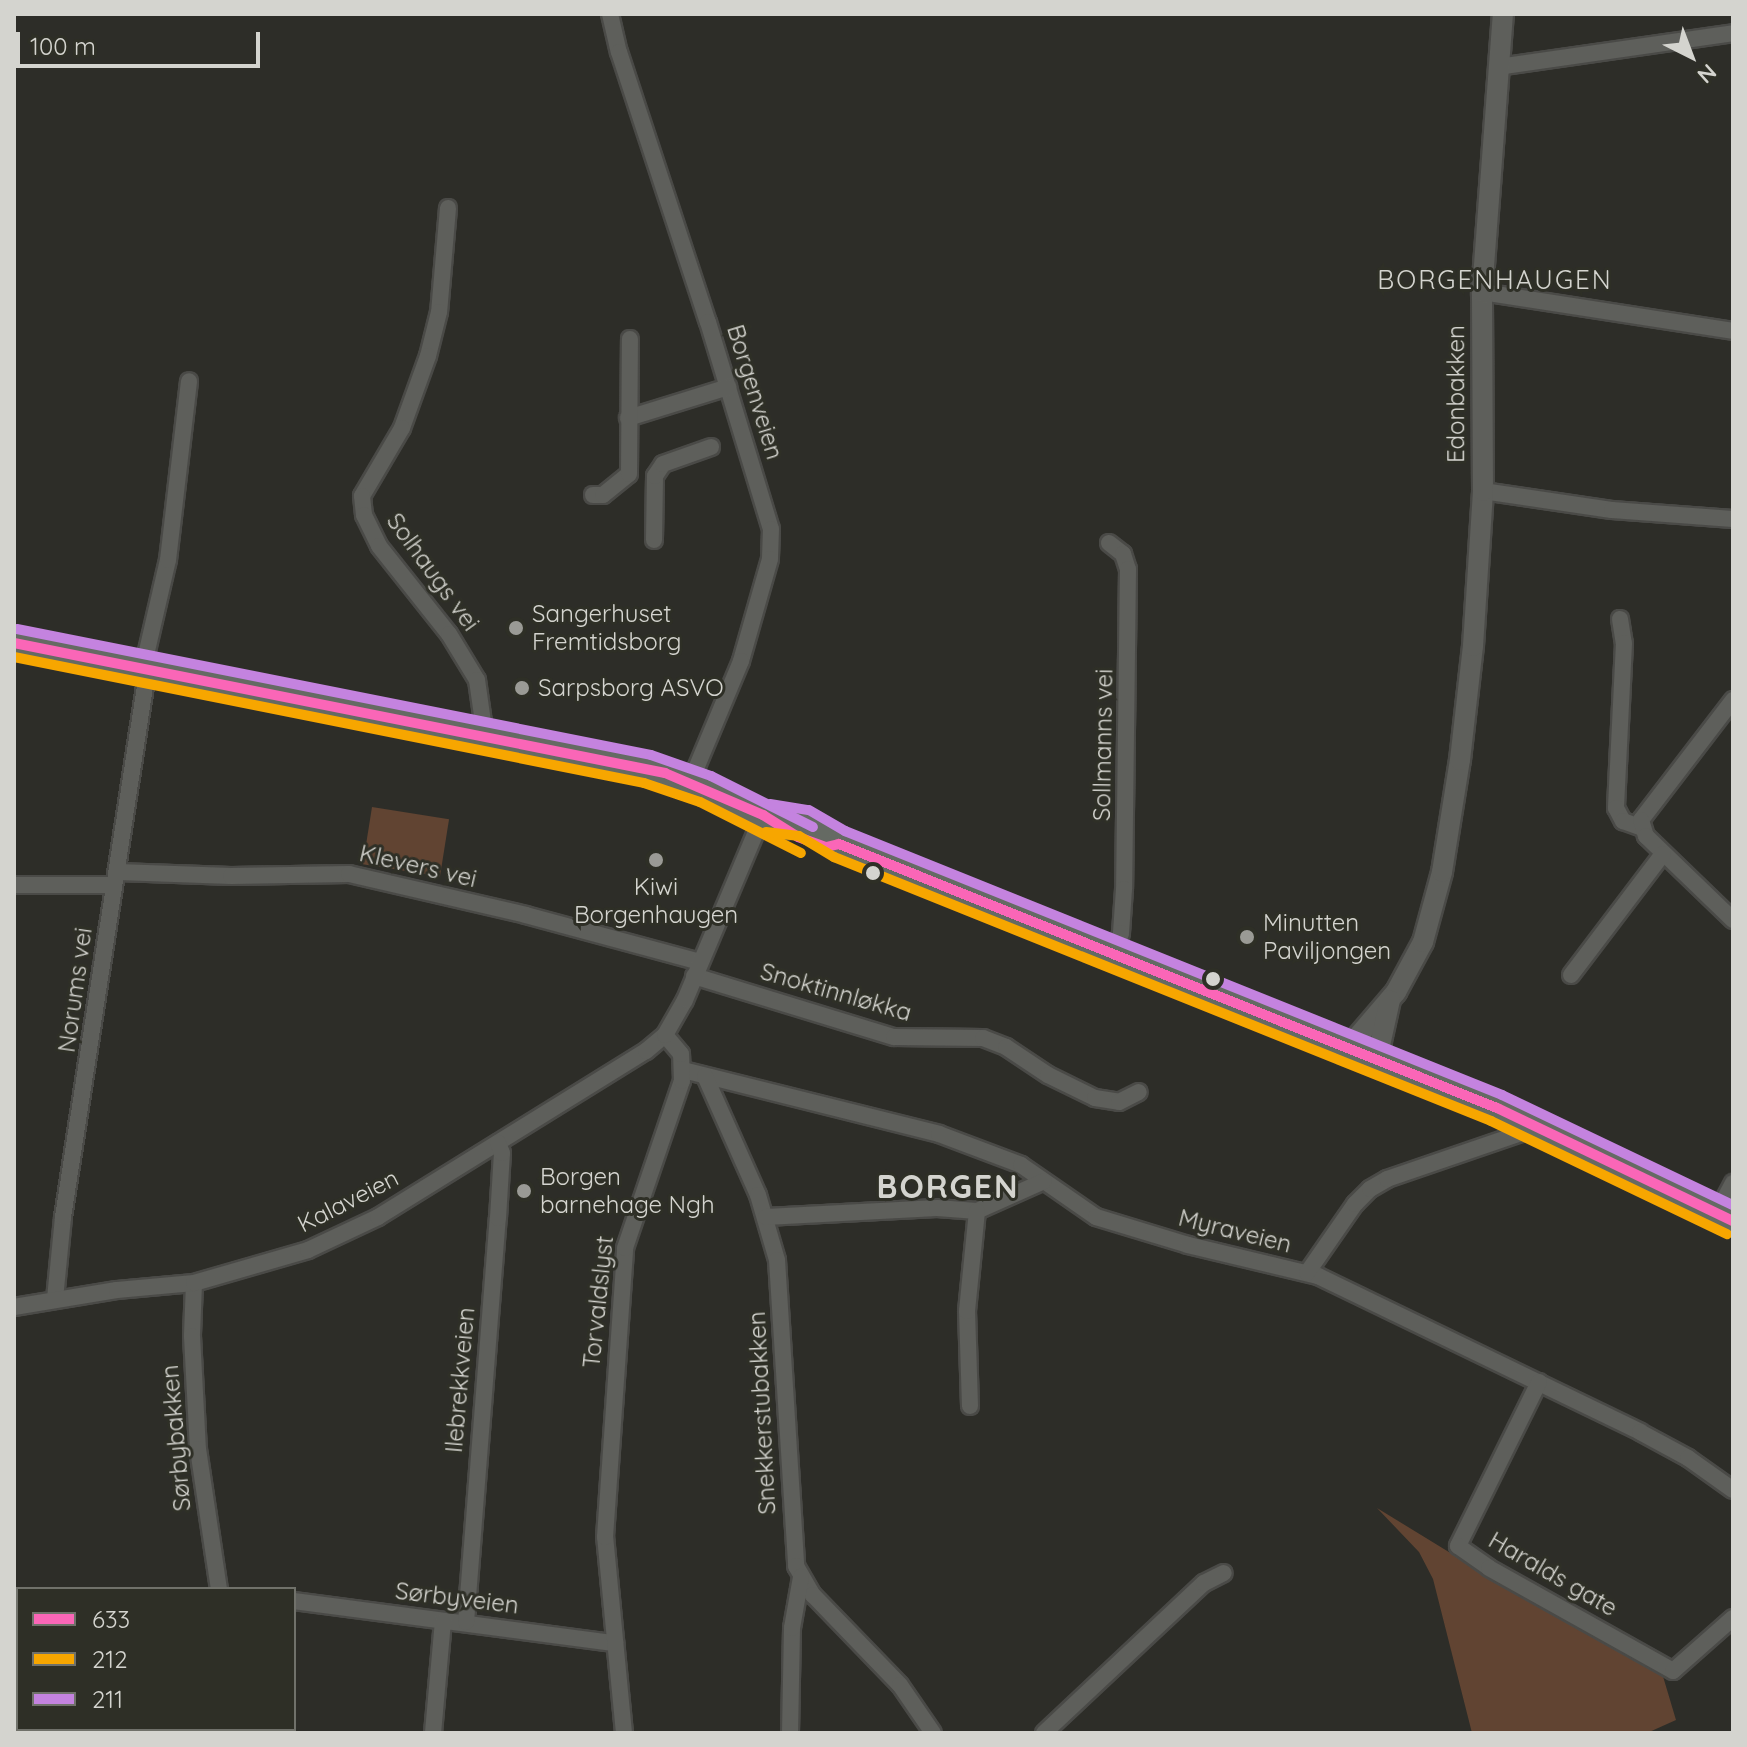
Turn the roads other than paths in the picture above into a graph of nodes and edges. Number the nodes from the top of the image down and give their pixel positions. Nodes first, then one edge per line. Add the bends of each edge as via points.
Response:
1 (610, 14) edge
2 (1503, 14) edge
3 (1733, 33) edge
4 (1498, 67) junction
5 (448, 208) dead end
6 (1482, 292) junction
7 (1733, 331) edge
8 (630, 339) dead end
9 (189, 381) dead end
10 (728, 387) junction
11 (628, 418) junction
12 (711, 447) dead end
13 (1483, 491) junction
14 (593, 495) dead end
15 (1733, 519) edge
16 (654, 540) dead end
17 (1109, 543) dead end
18 (1620, 619) dead end
19 (14, 643) edge
20 (144, 677) junction
21 (1733, 700) edge
22 (485, 736) junction
23 (690, 783) junction
24 (765, 816) junction
25 (1642, 828) junction
26 (1663, 854) junction
27 (116, 878) junction
28 (14, 885) edge
29 (1733, 920) edge
30 (1115, 954) junction
31 (697, 969) junction
32 (1571, 975) dead end
33 (1390, 1000) junction
34 (665, 1035) junction
35 (1348, 1048) junction
36 (1377, 1059) junction
37 (683, 1070) junction
38 (705, 1076) junction
39 (1139, 1092) dead end
40 (1532, 1124) junction
41 (498, 1143) junction
42 (1044, 1181) junction
43 (1733, 1183) edge
44 (977, 1211) junction
45 (766, 1217) junction
46 (1725, 1217) edge
47 (1307, 1273) junction
48 (194, 1283) junction
49 (55, 1299) junction
50 (14, 1307) edge
51 (1539, 1382) junction
52 (970, 1406) dead end
53 (1733, 1490) edge
54 (1224, 1573) dead end
55 (801, 1577) junction
56 (219, 1587) edge
57 (296, 1601) edge
58 (1733, 1618) edge
59 (443, 1621) junction
60 (466, 1622) junction
61 (615, 1643) junction
62 (433, 1733) edge
63 (624, 1733) edge
64 (790, 1733) edge
65 (933, 1733) edge
66 (1044, 1733) edge

1 - 10 street, Borgenveien
2 - 4 street, Edonbakken
3 - 4 street
4 - 6 street, Edonbakken
5 - 22 street, Solhaugs vei via 439,312 428,356 402,428 362,496 364,515 379,546 449,634 477,680
6 - 7 street
6 - 13 street, Edonbakken
8 - 11 street
9 - 20 street, Norums vei via 168,560
10 - 11 street
10 - 23 street, Borgenveien via 772,546 741,661
11 - 14 street via 629,474 603,495
12 - 16 street via 663,464 655,476
13 - 15 street via 1612,510
13 - 33 street, Edonbakken via 1467,713 1442,872 1423,942
17 - 30 street, Sollmanns vei via 1123,554 1128,569 1124,889
18 - 25 street via 1624,643 1616,808 1623,821
19 - 20 main road
20 - 22 main road
20 - 27 street, Norums vei
21 - 25 street via 1645,812
22 - 23 main road via 648,769
23 - 24 main road
24 - 30 main road via 804,823 839,844
24 - 31 street
25 - 26 street
26 - 29 street
26 - 32 street
27 - 28 street, Klevers vei
27 - 31 street, Klevers vei via 349,874 526,915
27 - 49 street, Norums vei
30 - 35 main road
31 - 34 street
31 - 39 street, Snoktinnløkka via 894,1037 983,1038 1095,1098 1119,1102
33 - 35 street, Edonbakken
33 - 36 street, Edonbakken
34 - 37 street via 681,1054
34 - 41 street, Kalaveien
35 - 36 main road
36 - 40 main road
37 - 38 street
37 - 61 street, Torvaldslyst via 625,1248 605,1502
38 - 42 street, Myraveien via 939,1134 1021,1165
38 - 45 street, Snekkerstubakken
40 - 46 main road
40 - 47 street via 1503,1140 1370,1189
41 - 48 street, Kalaveien via 332,1240 256,1268
41 - 60 street, Ilebrekkveien via 498,1218
42 - 44 street
42 - 47 street, Myraveien via 1096,1217
43 - 46 street
44 - 45 street via 937,1208
44 - 52 street via 967,1311
45 - 55 street, Snekkerstubakken via 779,1279 792,1532
47 - 51 street, Myraveien
48 - 49 street, Kalaveien
48 - 56 street, Sørbybakken via 199,1462
49 - 50 street, Kalaveien
51 - 53 street, Myraveien via 1688,1458
51 - 58 street, Haralds gate via 1458,1546 1673,1671
54 - 66 street via 1204,1583
55 - 64 street via 791,1638
55 - 65 street via 900,1685
57 - 59 street, Sørbyveien
59 - 60 street, Sørbyveien
59 - 62 street
60 - 61 street, Sørbyveien
61 - 63 street, Torvaldslyst

